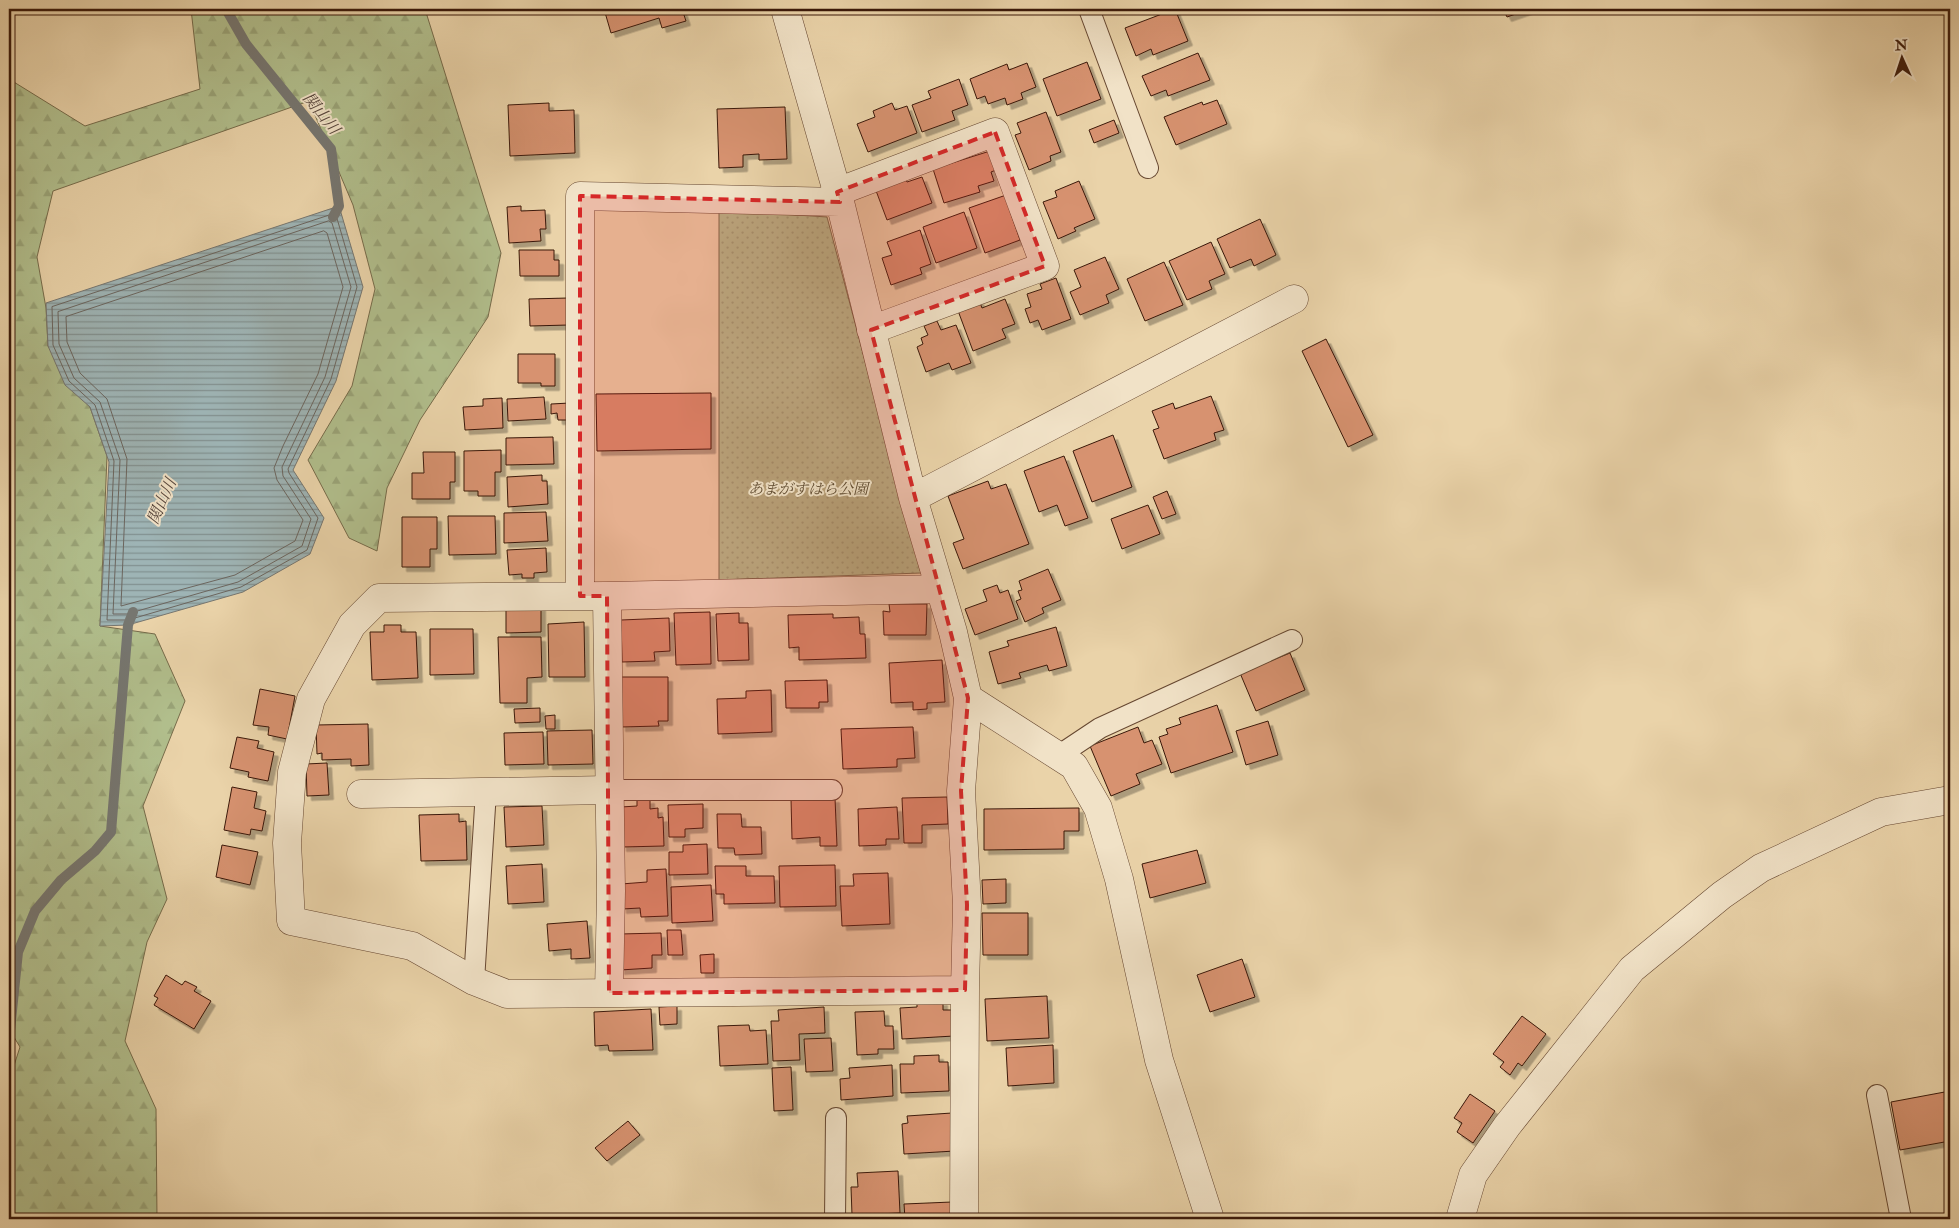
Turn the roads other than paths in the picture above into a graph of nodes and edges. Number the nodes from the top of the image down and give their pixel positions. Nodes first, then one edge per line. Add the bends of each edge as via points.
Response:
1 (785, 9) edge
2 (1089, 9) edge
3 (1148, 168) dead end
4 (839, 197) junction
5 (1294, 299) dead end
6 (870, 330) junction
7 (913, 498) junction
8 (940, 589) junction
9 (580, 596) junction
10 (607, 596) junction
11 (1292, 640) dead end
12 (968, 698) junction
13 (1058, 756) junction
14 (609, 790) junction
15 (832, 790) dead end
16 (486, 791) junction
17 (361, 794) dead end
18 (1950, 800) edge
19 (474, 981) junction
20 (964, 990) junction
21 (609, 992) junction
22 (1877, 1095) dead end
23 (836, 1118) dead end
24 (835, 1219) edge
25 (964, 1219) edge
26 (1210, 1219) edge
27 (1460, 1219) edge
28 (1901, 1219) edge

1 - 4 street
2 - 3 lane
4 - 6 street
4 - 6 street via 995,132 1045,266
4 - 9 street via 580,196
5 - 7 street
6 - 7 street
7 - 8 street
8 - 10 street
8 - 12 street
9 - 10 street
9 - 19 street via 378,598 352,625 311,699 292,772 286,843 291,921 412,946
10 - 14 street
11 - 13 lane via 1100,728
12 - 13 street
12 - 20 street via 962,791 967,906
13 - 26 street via 1074,766 1098,808 1120,879 1159,1060
14 - 15 lane
14 - 16 street
14 - 21 street
16 - 17 street
16 - 19 lane
18 - 27 street via 1881,812 1761,868 1722,895 1632,969 1507,1126 1473,1175
19 - 21 street via 507,994
20 - 21 street
20 - 25 street
22 - 28 lane
23 - 24 lane

